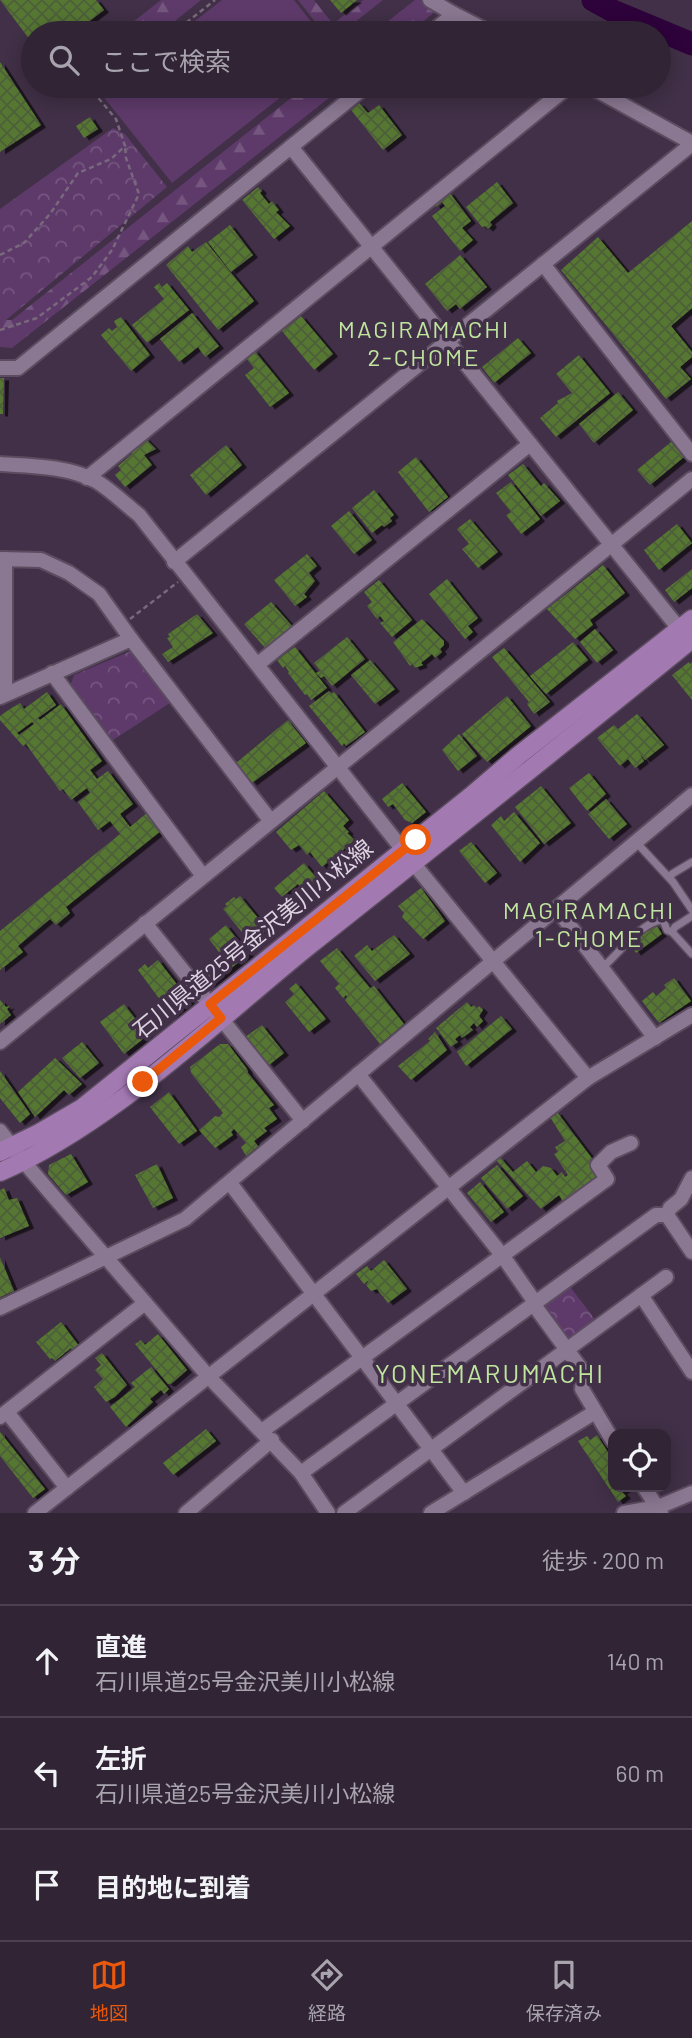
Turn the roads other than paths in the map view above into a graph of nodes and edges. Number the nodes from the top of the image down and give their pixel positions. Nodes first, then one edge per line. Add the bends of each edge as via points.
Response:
1 (430, 0) edge
2 (454, 14) junction
3 (446, 21) edge
4 (468, 21) edge
5 (351, 98) edge
6 (554, 98) edge
7 (611, 98) edge
8 (692, 143) edge
9 (291, 147) junction
10 (371, 246) junction
11 (543, 264) junction
12 (447, 341) junction
13 (0, 369) edge
14 (530, 443) junction
15 (692, 454) edge
16 (0, 464) edge
17 (87, 478) junction
18 (692, 479) edge
19 (611, 544) junction
20 (3, 559) edge
21 (174, 562) junction
22 (689, 634) edge
23 (131, 639) junction
24 (258, 664) junction
25 (52, 673) junction
26 (3, 695) edge
27 (338, 766) junction
28 (692, 795) edge
29 (270, 820) junction
30 (636, 842) junction
31 (409, 857) junction
32 (692, 862) edge
33 (203, 876) junction
34 (670, 878) junction
35 (557, 909) junction
36 (692, 910) edge
37 (692, 916) edge
38 (145, 923) junction
39 (672, 932) junction
40 (692, 954) edge
41 (494, 962) junction
42 (602, 968) junction
43 (215, 1011) junction
44 (692, 1015) edge
45 (655, 1038) junction
46 (0, 1042) edge
47 (358, 1074) junction
48 (588, 1078) junction
49 (303, 1121) junction
50 (0, 1130) edge
51 (631, 1143) dead end
52 (12, 1154) edge
53 (0, 1172) edge
54 (692, 1178) edge
55 (230, 1183) junction
56 (449, 1187) junction
57 (667, 1215) junction
58 (692, 1252) edge
59 (502, 1255) junction
60 (108, 1257) junction
61 (666, 1277) dead end
62 (313, 1293) junction
63 (641, 1295) junction
64 (145, 1303) junction
65 (534, 1305) junction
66 (0, 1308) edge
67 (567, 1348) junction
68 (362, 1358) junction
69 (692, 1372) edge
70 (208, 1376) junction
71 (397, 1404) junction
72 (595, 1412) junction
73 (4, 1415) edge
74 (608, 1433) edge
75 (267, 1435) junction
76 (431, 1449) junction
77 (301, 1472) junction
78 (67, 1488) junction
79 (647, 1492) edge
80 (464, 1493) junction
81 (692, 1493) edge
82 (659, 1510) edge
83 (35, 1513) edge
84 (186, 1513) edge
85 (328, 1513) edge
86 (344, 1513) edge
87 (431, 1513) edge
88 (624, 1513) edge

1 - 2 street
2 - 3 street
2 - 4 street
5 - 9 street
6 - 10 street
7 - 8 street
8 - 11 street
9 - 10 street
9 - 13 street via 18,368
10 - 12 street
10 - 17 street
11 - 12 street
11 - 15 street
12 - 14 street
12 - 21 street
14 - 19 street
14 - 24 street
16 - 17 street via 49,466
17 - 21 street via 139,515
18 - 19 street
19 - 22 street
19 - 27 street
20 - 23 street via 41,560 69,573 99,594
20 - 26 street
21 - 24 street
22 - 31 main road, 石川県道25号金沢美川小松線
23 - 25 street
23 - 29 street
24 - 27 street
25 - 26 street
25 - 33 street
27 - 29 street
27 - 31 street
28 - 30 street
29 - 33 street
30 - 34 lane
30 - 35 street
31 - 41 street
31 - 43 main road, 石川県道25号金沢美川小松線
32 - 34 lane
33 - 38 street
34 - 36 lane
35 - 41 street
35 - 42 street
37 - 39 lane
38 - 43 street
38 - 46 street
39 - 40 lane
39 - 42 lane via 663,920 656,920
41 - 47 street
41 - 48 street
42 - 45 street
43 - 49 street
43 - 52 main road, 石川県道25号金沢美川小松線 via 143,1082 81,1129
44 - 45 street
45 - 48 street
47 - 49 street
47 - 56 street
48 - 56 street
49 - 55 street
50 - 52 street
51 - 59 street via 611,1152 598,1165 607,1179
52 - 53 main road, 石川県道25号金沢美川小松線
52 - 60 street
54 - 57 street
55 - 60 street via 185,1219
55 - 62 street
56 - 59 street
56 - 62 street
57 - 58 street
57 - 65 street via 656,1215
59 - 65 street
59 - 68 street
60 - 64 street
60 - 66 street
61 - 63 street
62 - 68 street
62 - 70 street
63 - 67 street
63 - 69 street
64 - 70 street
64 - 73 street
65 - 67 street
65 - 71 street
67 - 72 street via 583,1373 582,1390
67 - 76 street
68 - 71 street
68 - 75 street
70 - 75 street
70 - 78 street
71 - 76 street
71 - 77 street
72 - 74 street
72 - 80 street
73 - 78 street
75 - 77 street
75 - 84 street
76 - 80 street
76 - 86 street
77 - 85 street
78 - 83 street
79 - 82 street
80 - 87 street
81 - 82 street
82 - 88 street

